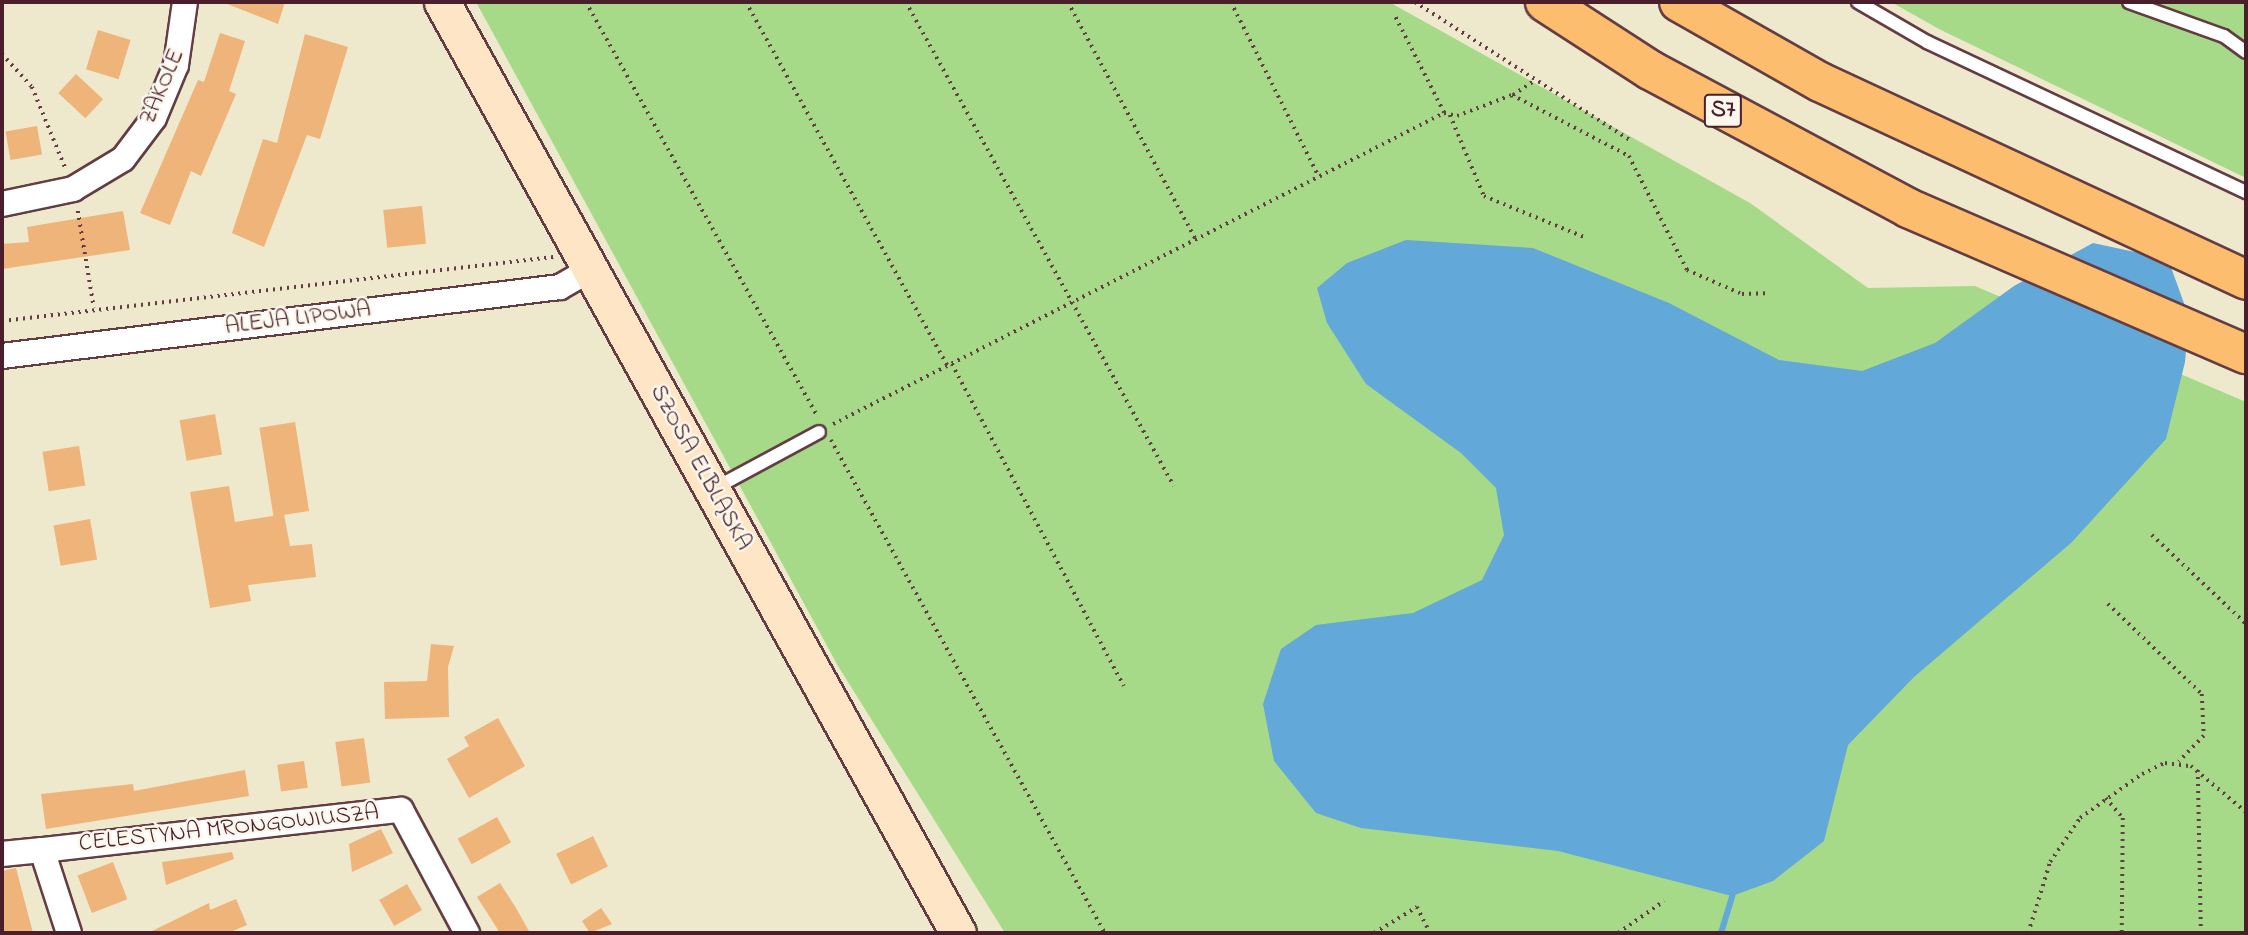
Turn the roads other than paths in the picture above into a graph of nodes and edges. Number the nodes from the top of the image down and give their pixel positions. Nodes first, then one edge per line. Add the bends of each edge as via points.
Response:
1 (186, 2) edge
2 (442, 2) edge
3 (1545, 2) edge
4 (1679, 2) edge
5 (1858, 2) edge
6 (2129, 2) edge
7 (2246, 52) edge
8 (2246, 192) edge
9 (2, 204) edge
10 (577, 263) junction
11 (2246, 280) edge
12 (2246, 354) edge
13 (2, 356) edge
14 (822, 430) road end
15 (712, 490) junction
16 (43, 850) junction
17 (2, 854) edge
18 (69, 933) edge
19 (467, 933) edge
20 (958, 933) edge

1 - 9 street, ZAKOLE via 183,40 154,118 123,159 74,189
2 - 10 main road, SZOSA ELBLĄSKA
3 - 12 highway, S7 via 1650,70 1908,208
4 - 11 highway via 1820,82
5 - 8 lane via 1927,42
6 - 7 lane via 2224,36
10 - 13 street, ALEJA LIPOWA via 560,287
10 - 15 main road, SZOSA ELBLĄSKA
14 - 15 lane
15 - 20 main road, SZOSA ELBLĄSKA
16 - 17 street, CELESTYNA MRONGOWIUSZA
16 - 18 street, CELESTYNA MRONGOWIUSZA
16 - 19 street, CELESTYNA MRONGOWIUSZA via 401,810

